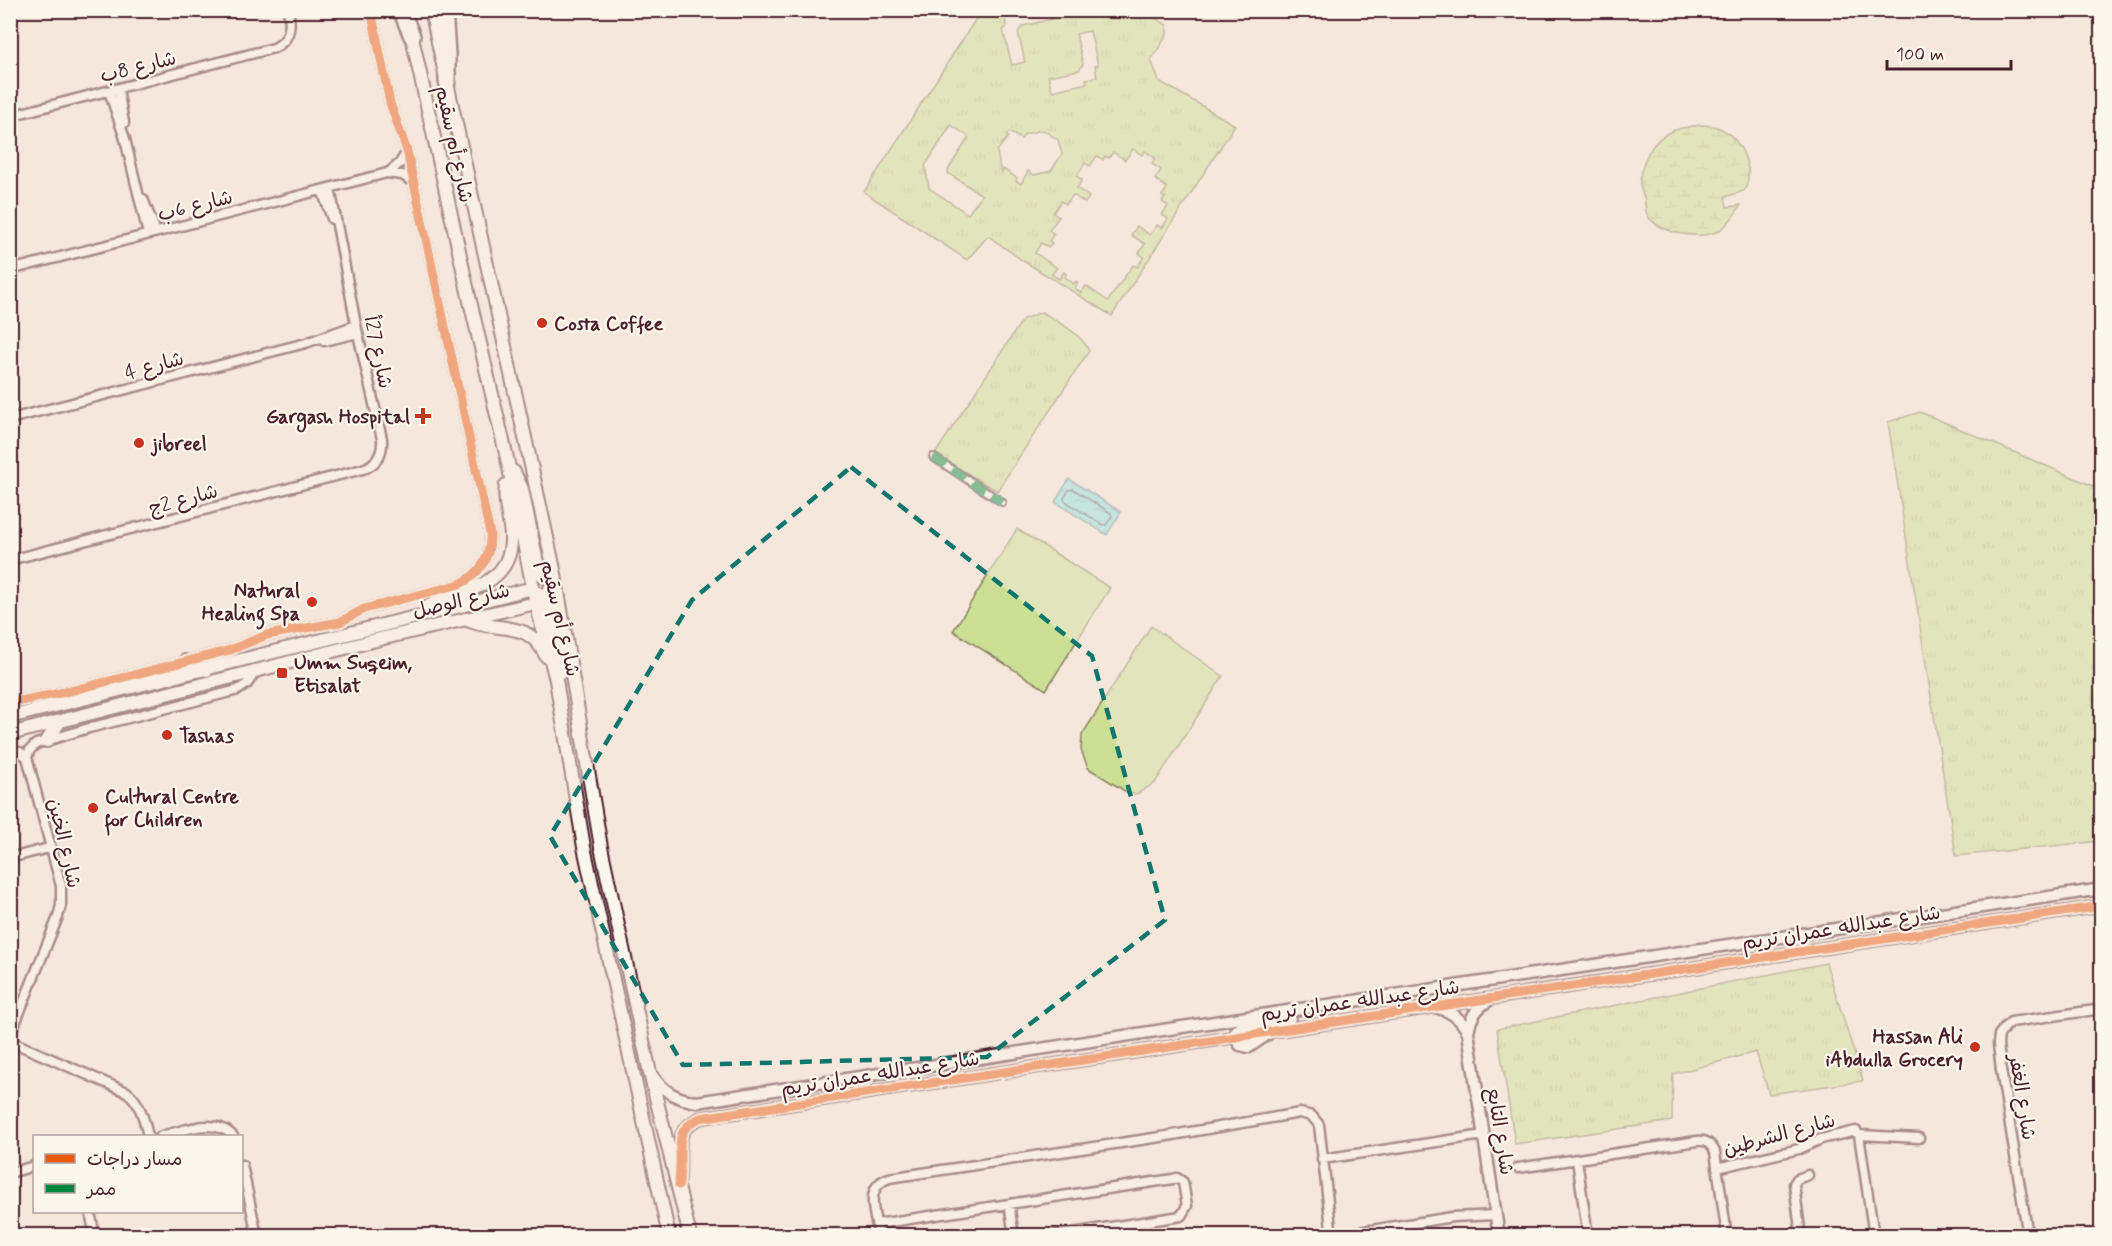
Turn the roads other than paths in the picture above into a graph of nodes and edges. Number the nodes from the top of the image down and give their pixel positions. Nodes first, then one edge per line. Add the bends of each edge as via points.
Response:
1 (288, 10) edge
2 (371, 10) edge
3 (401, 10) edge
4 (406, 10) edge
5 (431, 10) edge
6 (444, 10) edge
7 (412, 36) junction
8 (447, 82) junction
9 (113, 90) junction
10 (10, 116) edge
11 (407, 151) junction
12 (387, 173) junction
13 (413, 182) junction
14 (326, 188) junction
15 (152, 233) junction
16 (10, 270) edge
17 (357, 329) junction
18 (10, 419) edge
19 (933, 457) dead end
20 (507, 458) junction
21 (363, 469) joint
22 (510, 475) junction
23 (1002, 502) dead end
24 (10, 560) edge
25 (555, 574) junction
26 (533, 588) junction
27 (542, 606) junction
28 (407, 618) junction
29 (465, 619) junction
30 (185, 661) junction
31 (207, 670) junction
32 (256, 671) junction
33 (556, 680) junction
34 (10, 703) edge
35 (10, 717) edge
36 (60, 721) junction
37 (580, 724) junction
38 (10, 734) edge
39 (47, 741) junction
40 (10, 751) edge
41 (27, 757) junction
42 (50, 848) junction
43 (10, 858) edge
44 (2102, 889) edge
45 (2102, 906) edge
46 (1492, 999) junction
47 (1348, 1003) junction
48 (1434, 1007) junction
49 (2102, 1009) edge
50 (1468, 1032) junction
51 (10, 1036) edge
52 (1235, 1037) junction
53 (10, 1041) edge
54 (650, 1072) junction
55 (147, 1135) edge
56 (169, 1135) edge
57 (231, 1135) edge
58 (1484, 1135) junction
59 (1859, 1135) junction
60 (1920, 1138) dead end
61 (1322, 1159) junction
62 (1576, 1160) junction
63 (33, 1166) edge
64 (1518, 1168) dead end
65 (1717, 1168) junction
66 (243, 1169) edge
67 (10, 1173) edge
68 (1808, 1175) dead end
69 (679, 1185) junction
70 (1328, 1201) junction
71 (1009, 1204) junction
72 (1495, 1211) junction
73 (90, 1213) edge
74 (877, 1224) junction
75 (1339, 1235) edge
76 (95, 1236) edge
77 (257, 1236) edge
78 (669, 1236) edge
79 (690, 1236) edge
80 (879, 1236) edge
81 (1014, 1236) edge
82 (1053, 1236) edge
83 (1333, 1236) edge
84 (1499, 1236) edge
85 (1588, 1236) edge
86 (1727, 1236) edge
87 (1801, 1236) edge
88 (1874, 1236) edge
89 (2028, 1236) edge

1 - 9 street, شارع 8ب via 289,32 284,42 274,48
2 - 11 street via 390,103
3 - 7 highway
4 - 7 main road, شارع أم سقيم
5 - 8 main road, شارع أم سقيم
6 - 8 highway
7 - 20 main road, شارع أم سقيم
8 - 25 main road, شارع أم سقيم
9 - 10 street, شارع 8ب
9 - 15 street
11 - 12 street
11 - 13 street
12 - 13 street via 402,175
12 - 14 street, شارع 6ب
13 - 30 street via 490,534 487,557 479,570 460,584 364,609 340,622 267,635 234,649
14 - 15 street, شارع 6ب
14 - 17 street, شارع 27أ
15 - 16 street, شارع 6ب
17 - 18 street, شارع 4
17 - 21 street, شارع 27أ via 382,444 378,458
19 - 23 street
20 - 22 main road, شارع أم سقيم
20 - 25 main road via 522,489 539,572 545,577
21 - 24 street, شارع 2ج
22 - 26 main road, شارع أم سقيم
22 - 28 main road via 506,493 510,545 501,567 480,587
25 - 27 main road
25 - 37 main road, شارع أم سقيم
26 - 27 main road, شارع أم سقيم
26 - 28 main road, شارع الوصل
27 - 29 main road, شارع الوصل
27 - 33 main road, شارع أم سقيم
27 - 37 main road via 567,702
28 - 31 main road, شارع الوصل
29 - 32 main road, شارع الوصل
29 - 33 main road via 529,635 545,653
30 - 31 main road
30 - 34 street
31 - 35 main road, شارع الوصل
32 - 36 main road, شارع الوصل
32 - 39 street via 238,690
33 - 78 main road, شارع أم سقيم via 584,847
36 - 38 main road, شارع الوصل
36 - 39 main road
37 - 54 main road, شارع أم سقيم via 601,847
39 - 41 street via 33,746
40 - 41 street
41 - 42 street, شارع الخين
42 - 43 street
42 - 51 street, شارع الخين via 61,886 60,911
44 - 47 street, شارع عبدالله عمران تريم
45 - 46 street, شارع عبدالله عمران تريم
46 - 48 street, شارع عبدالله عمران تريم
46 - 50 street via 1478,1008
47 - 52 street via 1317,1013 1245,1025 1236,1031
47 - 54 street, شارع عبدالله عمران تريم via 697,1102 669,1094
48 - 50 street via 1451,1012
48 - 52 street, شارع عبدالله عمران تريم
49 - 89 street, شارع الغفر via 2018,1020 1999,1035 2001,1070
50 - 58 street, شارع التابع
52 - 69 street, شارع عبدالله عمران تريم via 700,1119 691,1123 680,1137
53 - 55 street via 127,1092 140,1108
54 - 69 main road, شارع أم سقيم
56 - 57 street via 204,1126 225,1129
58 - 61 street
58 - 72 street, شارع التابع
59 - 60 street
59 - 65 street, شارع الشرطين via 1854,1131 1799,1149
59 - 88 street, شارع الشرطين
61 - 70 street
61 - 74 street via 1319,1125 1306,1113 1293,1114 889,1178 881,1181 872,1193
62 - 64 street, شارع الشرطين
62 - 65 street, شارع الشرطين via 1702,1141 1712,1146
62 - 85 street
63 - 67 street
65 - 86 street
66 - 77 street
68 - 87 street via 1794,1184
69 - 79 main road, شارع أم سقيم
70 - 75 street
70 - 83 street
71 - 74 street
71 - 81 street
71 - 82 street via 1173,1179 1184,1186 1187,1206 1181,1215
72 - 75 street
72 - 84 street, شارع التابع
73 - 76 street
74 - 80 street
75 - 83 street

